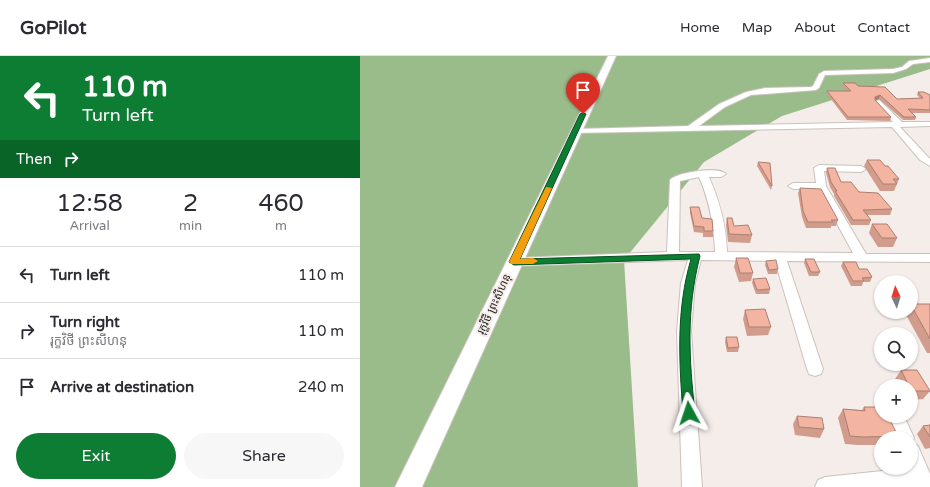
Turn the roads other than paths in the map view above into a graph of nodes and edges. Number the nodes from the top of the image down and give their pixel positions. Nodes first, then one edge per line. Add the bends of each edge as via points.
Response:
1 (612, 56) edge
2 (930, 60) edge
3 (879, 102) edge
4 (930, 124) edge
5 (897, 125) junction
6 (690, 129) junction
7 (575, 131) junction
8 (930, 163) edge
9 (861, 169) dead end
10 (703, 174) junction
11 (721, 174) dead end
12 (793, 186) dead end
13 (821, 186) junction
14 (673, 256) junction
15 (696, 256) junction
16 (721, 257) junction
17 (780, 258) junction
18 (862, 258) junction
19 (930, 258) edge
20 (514, 262) junction
21 (815, 369) dead end
22 (918, 468) edge
23 (924, 482) edge
24 (408, 487) edge
25 (692, 487) edge
26 (825, 487) edge

1 - 7 street, រុក្ខវិថី ព្រះសីហនុ
2 - 6 street via 911,62 904,68 893,71 824,73 820,75 816,88 811,89 748,93 728,102
3 - 5 street
4 - 5 street
5 - 6 street
5 - 8 street via 923,158
6 - 7 street
7 - 20 street, រុក្ខវិថី ព្រះសីហនុ
9 - 13 street via 818,168
10 - 11 street
10 - 14 street via 675,180
10 - 16 street via 713,197 720,229
12 - 13 street
13 - 18 street
14 - 15 street
14 - 20 street
15 - 16 street
15 - 25 street via 688,283 684,331
16 - 17 street
17 - 18 street
17 - 21 street
18 - 19 street
20 - 24 street, រុក្ខវិថី ព្រះសីហនុ
22 - 23 street
23 - 26 street

